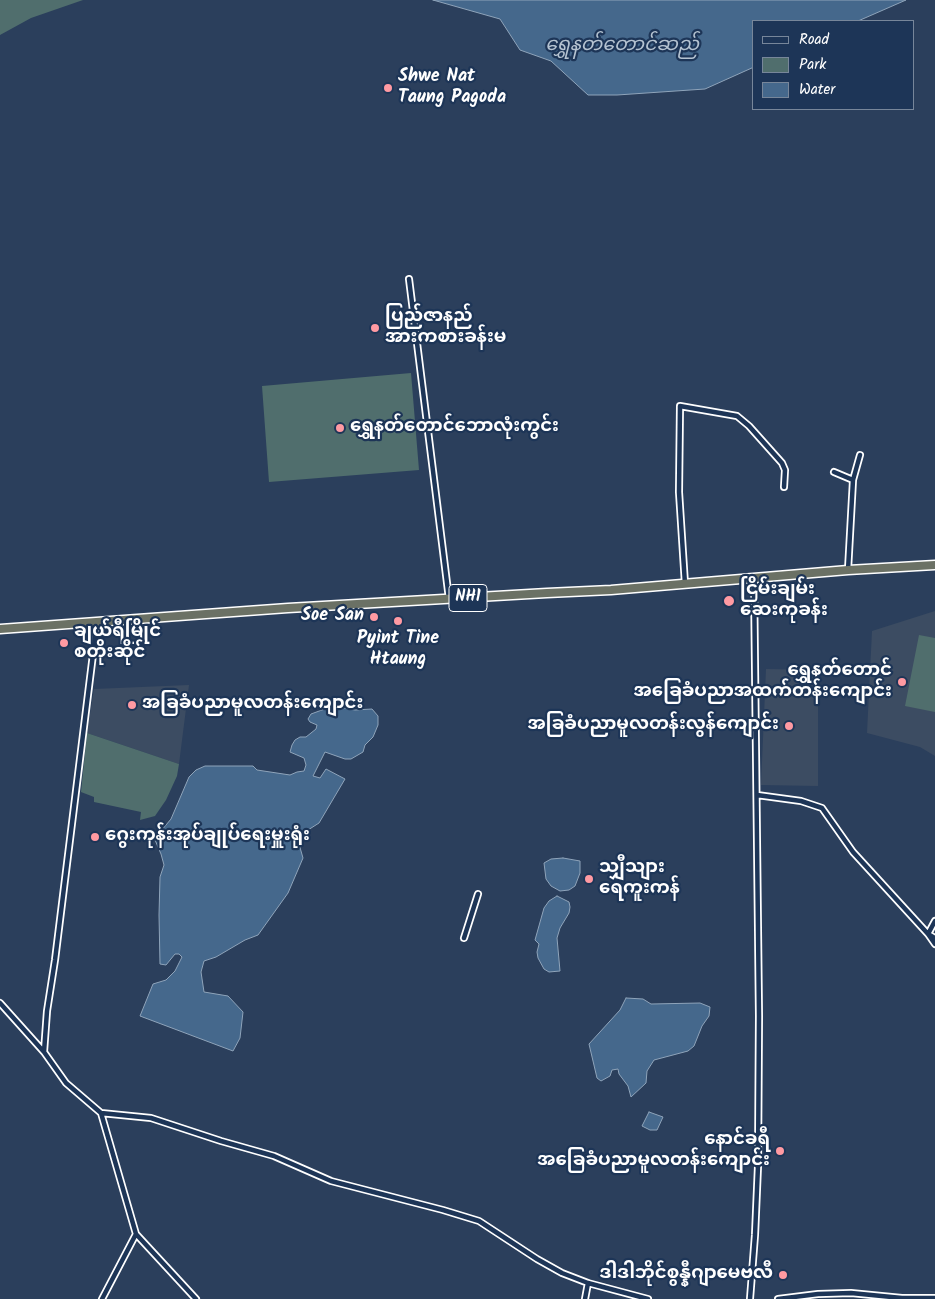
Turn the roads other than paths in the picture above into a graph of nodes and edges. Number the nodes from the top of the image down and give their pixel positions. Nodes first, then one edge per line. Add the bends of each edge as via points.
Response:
1 (409, 279) dead end
2 (860, 455) dead end
3 (834, 472) dead end
4 (853, 480) junction
5 (784, 487) dead end
6 (933, 566) edge
7 (848, 570) junction
8 (754, 579) junction
9 (685, 584) junction
10 (449, 599) junction
11 (98, 622) junction
12 (0, 628) edge
13 (758, 795) junction
14 (478, 894) dead end
15 (935, 921) edge
16 (928, 934) junction
17 (464, 938) dead end
18 (935, 938) edge
19 (935, 944) edge
20 (0, 1003) edge
21 (44, 1052) junction
22 (101, 1113) junction
23 (136, 1234) junction
24 (588, 1283) junction
25 (935, 1298) edge
26 (102, 1299) edge
27 (196, 1299) edge
28 (585, 1299) edge
29 (648, 1299) edge
30 (750, 1299) edge
31 (778, 1299) edge

1 - 10 street
2 - 4 street
3 - 4 street
4 - 7 street
5 - 9 street via 782,463 737,416 680,406 679,492
6 - 7 highway, NH1
7 - 8 highway, NH1
8 - 9 highway, NH1
8 - 13 street
9 - 10 highway, NH1
10 - 11 highway, NH1
11 - 12 highway, NH1
11 - 21 street
13 - 16 street via 801,801 822,808 852,852
13 - 30 street via 758,1166
14 - 17 street
15 - 16 street
16 - 18 street
16 - 19 street
20 - 21 street
21 - 22 street via 66,1082
22 - 23 street
22 - 24 street via 151,1118 274,1156 331,1181 479,1221 562,1273
23 - 26 street
23 - 27 street
24 - 28 street
24 - 29 street
25 - 31 street via 818,1294

